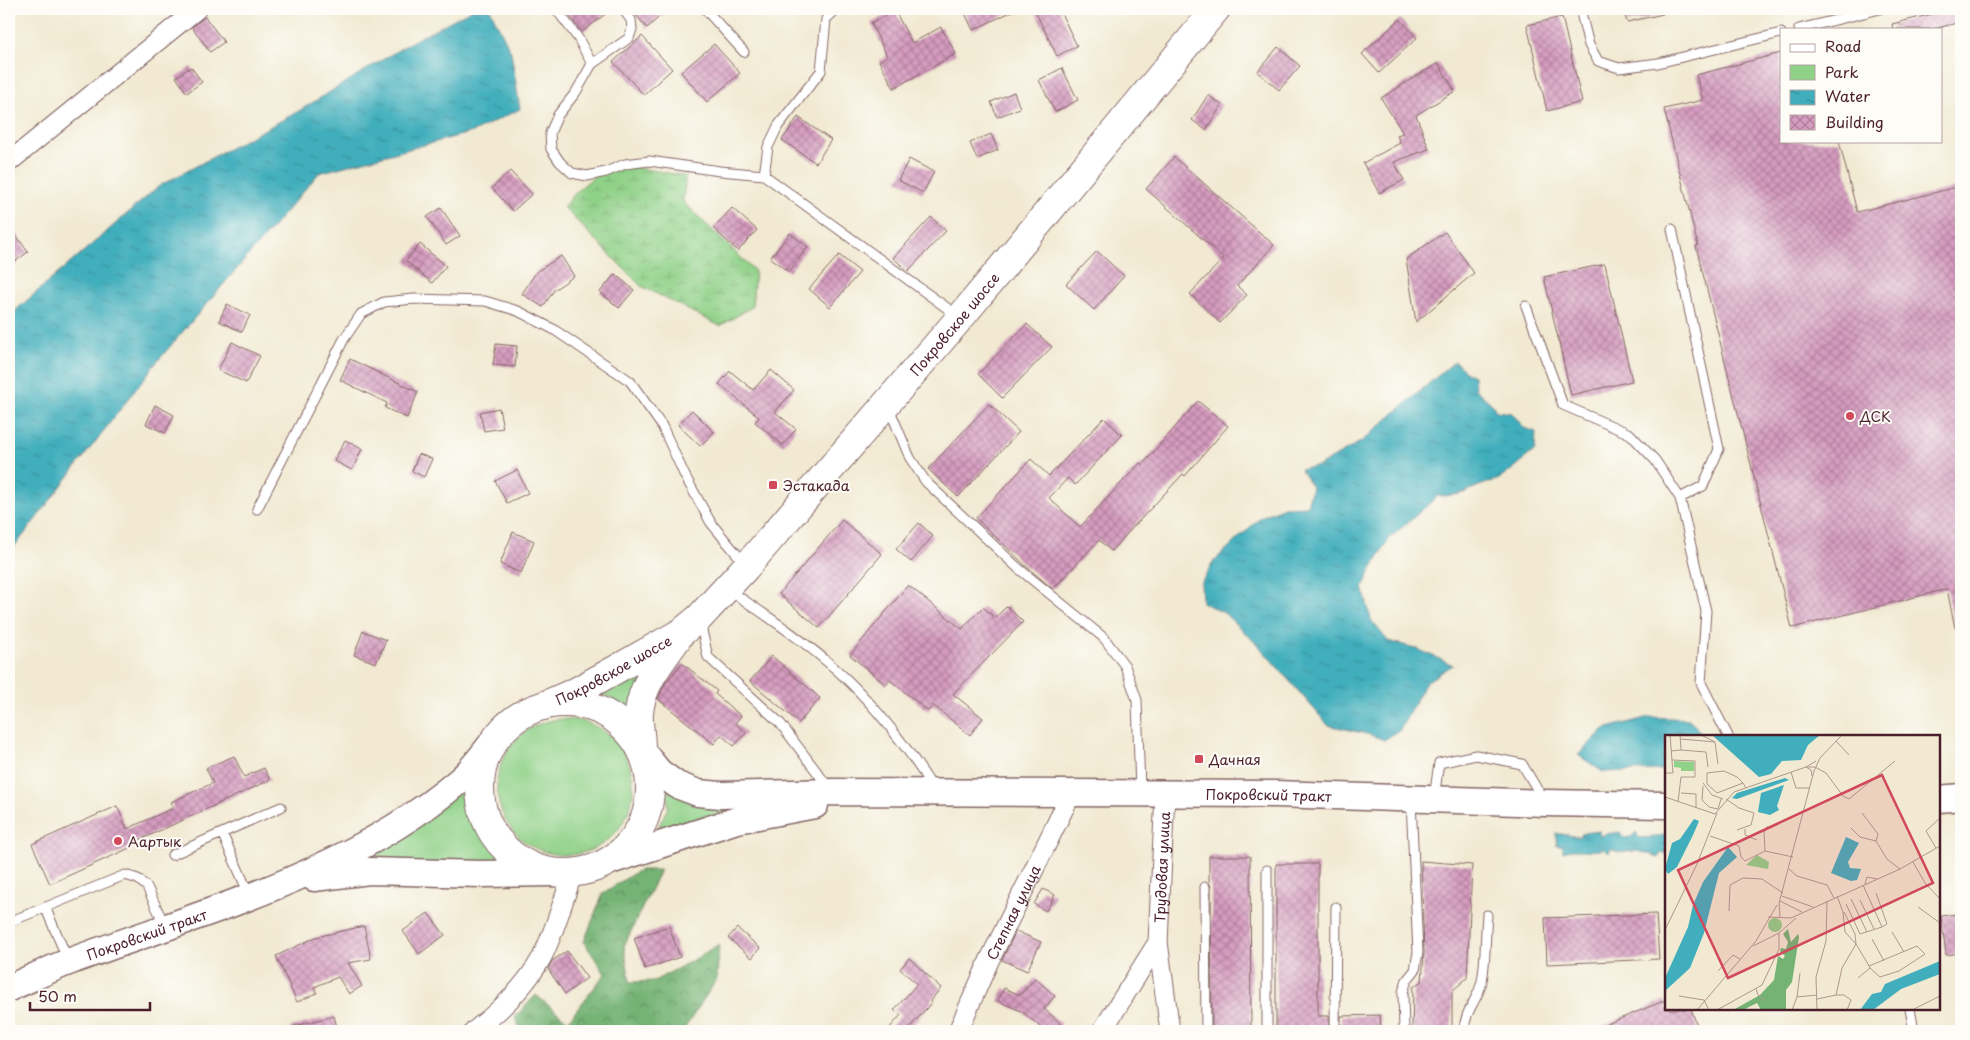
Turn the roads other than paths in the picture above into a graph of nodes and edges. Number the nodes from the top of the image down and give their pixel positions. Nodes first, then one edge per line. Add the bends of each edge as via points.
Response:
1 (197, 9) edge
2 (556, 9) edge
3 (623, 9) edge
4 (705, 9) edge
5 (837, 9) edge
6 (1216, 9) edge
7 (1580, 9) edge
8 (1880, 9) edge
9 (1803, 28) edge
10 (1780, 33) edge
11 (744, 52) dead end
12 (592, 64) junction
13 (9, 162) edge
14 (764, 175) junction
15 (1672, 229) dead end
16 (1526, 306) dead end
17 (960, 318) junction
18 (887, 404) junction
19 (1680, 498) junction
20 (257, 509) dead end
21 (746, 566) junction
22 (727, 588) junction
23 (691, 625) junction
24 (543, 706) junction
25 (502, 731) junction
26 (1727, 735) edge
27 (644, 751) junction
28 (832, 792) junction
29 (936, 792) junction
30 (872, 793) junction
31 (1071, 794) junction
32 (1152, 794) junction
33 (1961, 797) edge
34 (1422, 798) junction
35 (1940, 798) edge
36 (1545, 803) junction
37 (1665, 805) edge
38 (281, 807) dead end
39 (222, 833) junction
40 (172, 855) dead end
41 (607, 862) junction
42 (1267, 870) dead end
43 (564, 873) junction
44 (284, 884) junction
45 (1205, 887) dead end
46 (250, 896) junction
47 (46, 907) junction
48 (1336, 907) dead end
49 (1486, 915) dead end
50 (9, 922) edge
51 (166, 927) junction
52 (1158, 942) junction
53 (69, 962) junction
54 (9, 988) edge
55 (1910, 1010) edge
56 (474, 1031) edge
57 (958, 1031) edge
58 (1102, 1031) edge
59 (1170, 1031) edge
60 (1206, 1031) edge
61 (1268, 1031) edge
62 (1335, 1031) edge
63 (1404, 1031) edge
64 (1464, 1031) edge
65 (1914, 1031) edge

1 - 13 street
2 - 12 lane via 578,38
3 - 12 lane via 631,20 628,38
4 - 11 lane
5 - 14 lane via 826,20 821,71 778,126 768,147
6 - 17 main road, Покровское шоссе
7 - 10 lane via 1589,45 1598,61 1619,68 1658,64
8 - 9 lane
12 - 14 lane via 550,133 551,149 572,173 587,176 625,164 648,161
14 - 17 lane
15 - 19 lane via 1719,449 1703,486
16 - 19 lane via 1563,405 1630,434 1655,460
17 - 18 main road, Покровское шоссе
18 - 21 main road, Покровское шоссе
18 - 32 lane via 910,458 926,482 1018,568 1104,638 1125,666 1137,700
19 - 26 lane via 1706,612 1701,683
20 - 21 lane via 344,339 361,314 384,302 414,299 486,301 518,311 553,329 630,381 662,426 711,523
21 - 22 main road, Покровское шоссе
22 - 23 main road, Покровское шоссе
22 - 29 lane via 803,642 840,673 891,730
23 - 24 main road, Покровское шоссе via 577,691
23 - 27 main road, Покровское шоссе via 657,667 643,693 639,713
23 - 28 lane via 708,657 780,723
24 - 25 main road via 520,716
24 - 27 main road via 572,704 600,711 621,723
25 - 43 main road via 489,750 481,772 480,795 485,818 496,838 512,855 532,867
25 - 44 main road via 462,778 422,810 359,847
27 - 28 main road via 659,772 676,785 698,793
27 - 41 main road via 651,780 650,802 627,845
28 - 30 main road
29 - 30 main road, Покровский тракт
29 - 31 main road, Покровский тракт
30 - 41 main road via 738,820
31 - 32 main road, Покровский тракт
31 - 57 street, Степная улица
32 - 34 main road, Покровский тракт
32 - 52 street, Трудовая улица
33 - 35 main road
34 - 36 main road, Покровский тракт
34 - 36 lane via 1439,763 1476,755 1522,764
34 - 63 lane via 1418,952 1414,970 1403,992
36 - 37 main road, Покровский тракт
38 - 39 lane
39 - 40 lane
39 - 46 lane
41 - 43 main road via 590,869
42 - 61 lane
43 - 44 main road via 369,871
43 - 56 street via 542,956 512,996
44 - 46 main road, Покровский тракт
45 - 60 lane
46 - 51 main road, Покровский тракт
47 - 50 lane
47 - 51 lane via 125,875 138,879 147,887
47 - 53 lane
48 - 62 lane
49 - 64 lane via 1482,980 1464,1020
51 - 53 main road, Покровский тракт
52 - 58 street, Трудовая улица
52 - 59 street, Трудовая улица
53 - 54 main road, Покровский тракт
55 - 65 lane

